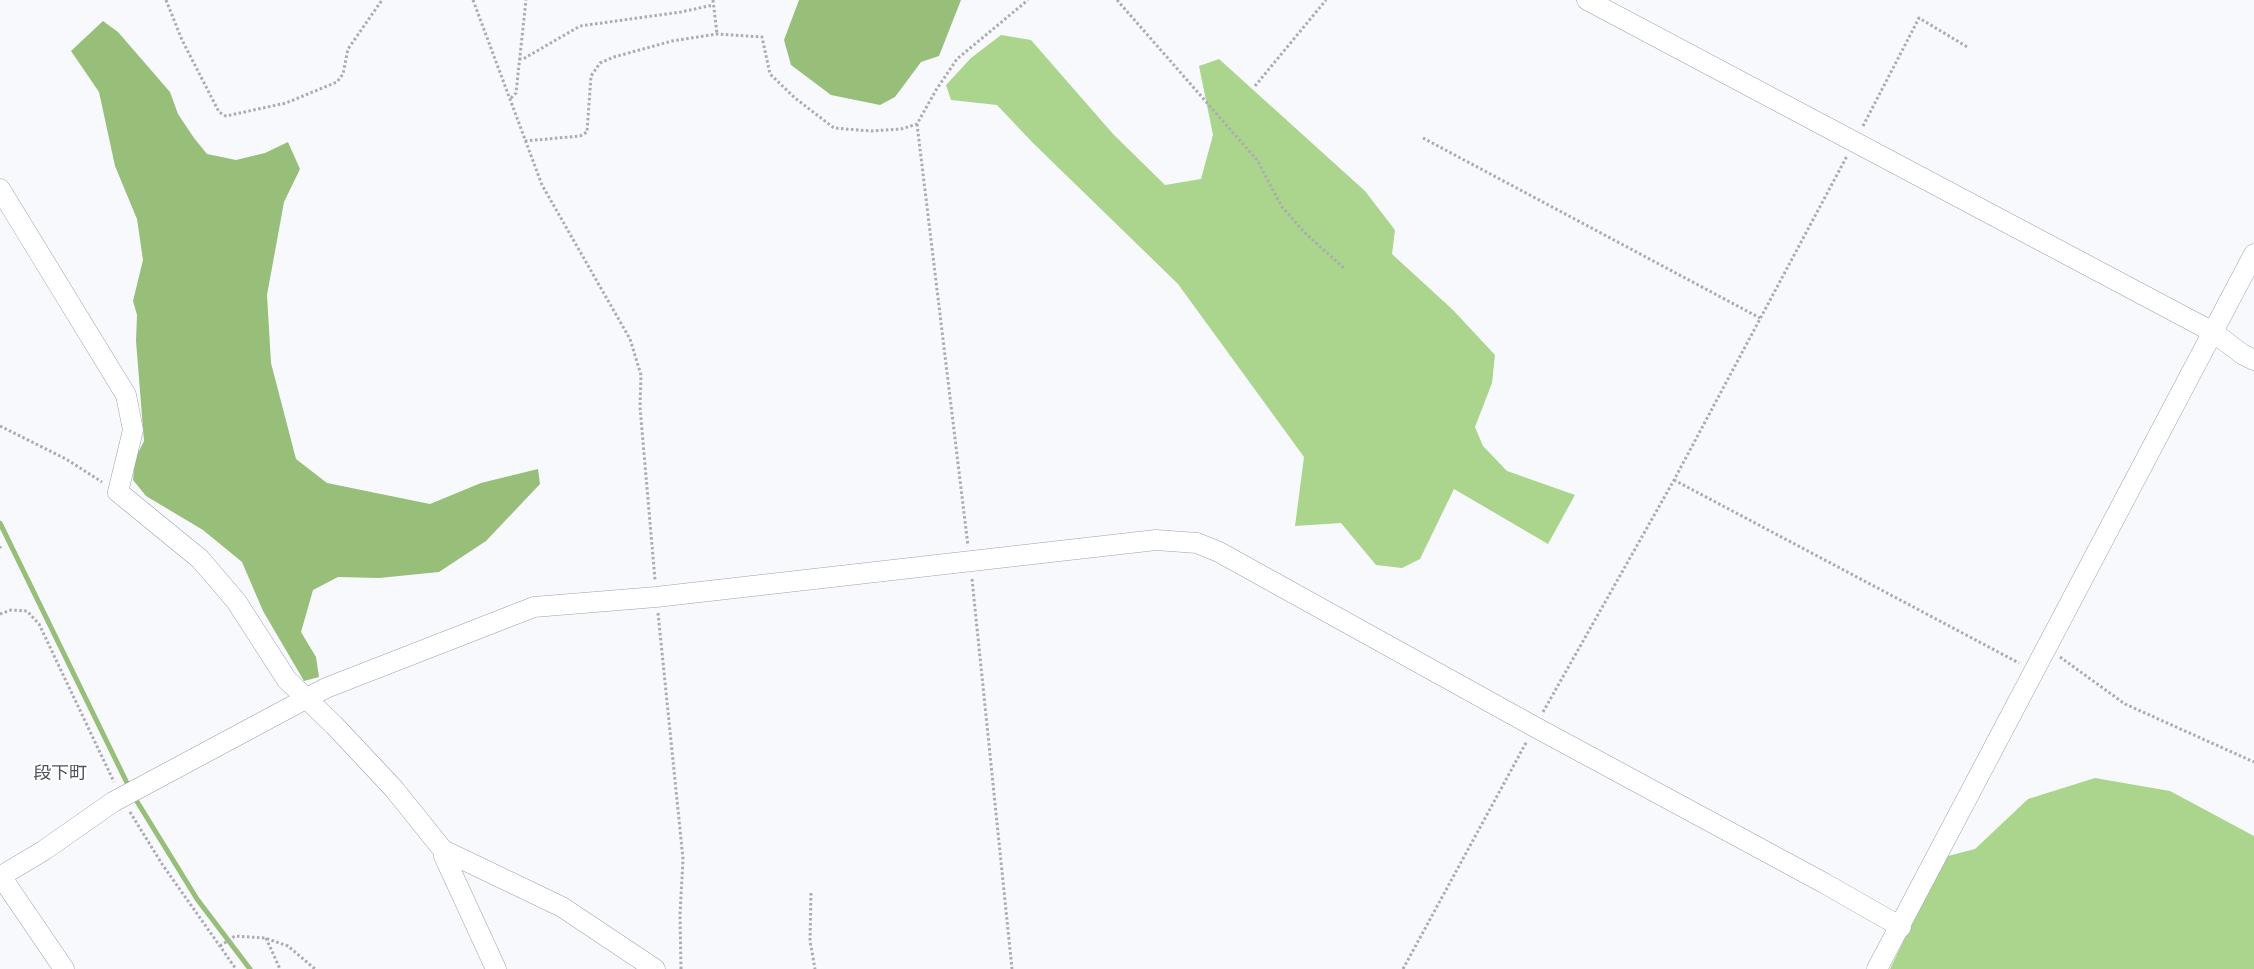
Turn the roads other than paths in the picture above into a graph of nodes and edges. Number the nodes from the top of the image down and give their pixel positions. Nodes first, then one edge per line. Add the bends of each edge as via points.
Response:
1 (1587, 0) edge
2 (0, 190) edge
3 (2254, 254) edge
4 (2213, 332) junction
5 (2254, 360) edge
6 (308, 699) junction
7 (446, 852) junction
8 (0, 875) edge
9 (1901, 927) junction
10 (64, 969) edge
11 (496, 969) edge
12 (655, 969) edge
13 (1877, 969) edge

1 - 4 street
2 - 6 street via 126,395 133,430 118,492 200,559 236,601 287,680
3 - 4 street
4 - 5 street
4 - 9 street
6 - 7 street via 394,789
6 - 8 street via 122,797 43,851
6 - 9 street via 326,688 534,607 656,597 1156,540 1196,543 1278,584
7 - 11 street via 444,856
7 - 12 street via 562,907
8 - 10 street
9 - 13 street

